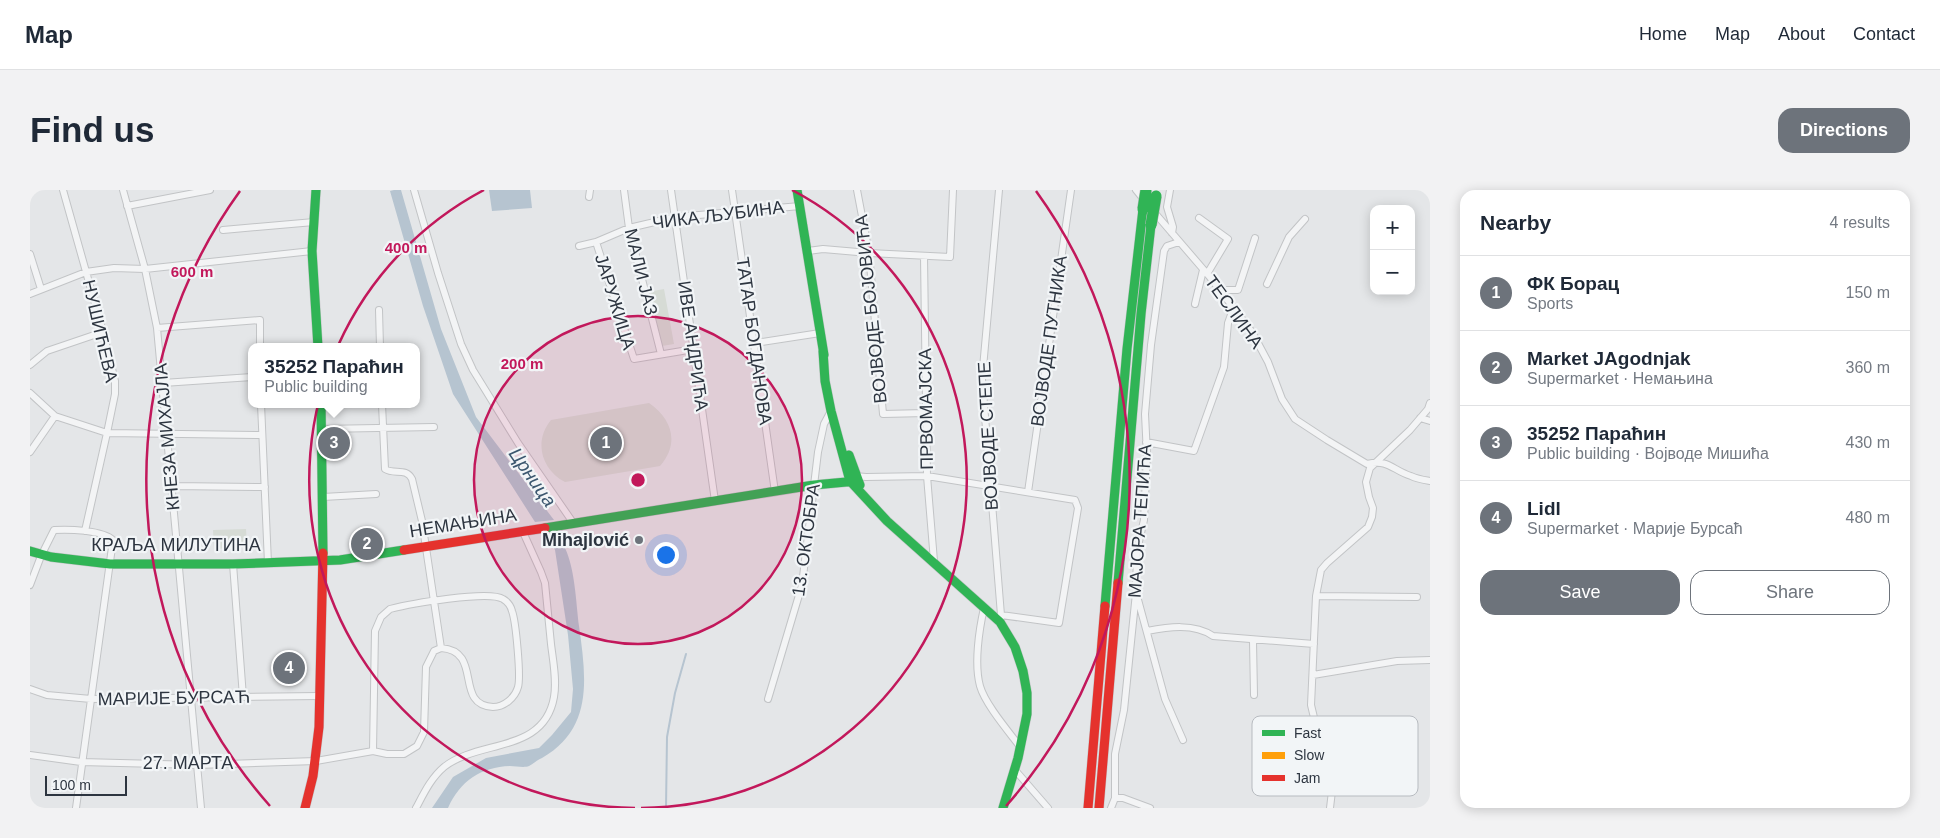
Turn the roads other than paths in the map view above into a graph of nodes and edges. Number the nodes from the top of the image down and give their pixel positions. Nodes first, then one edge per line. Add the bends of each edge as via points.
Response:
1 (63, 190) edge
2 (123, 190) edge
3 (210, 190) edge
4 (316, 190) edge
5 (414, 190) edge
6 (624, 190) edge
7 (671, 190) edge
8 (732, 190) edge
9 (797, 190) edge
10 (857, 190) edge
11 (952, 190) edge
12 (999, 190) edge
13 (1071, 190) edge
14 (1136, 190) edge
15 (1170, 190) edge
16 (1153, 192) edge
17 (127, 206) junction
18 (800, 206) junction
19 (736, 211) junction
20 (676, 217) junction
21 (1199, 218) dead end
22 (1306, 219) dead end
23 (314, 222) junction
24 (630, 228) junction
25 (223, 230) dead end
26 (1172, 233) junction
27 (1256, 238) dead end
28 (596, 242) junction
29 (1179, 242) junction
30 (579, 246) dead end
31 (312, 251) junction
32 (808, 251) junction
33 (869, 253) junction
34 (30, 254) edge
35 (924, 256) junction
36 (145, 270) junction
37 (86, 272) junction
38 (1205, 272) junction
39 (1267, 284) dead end
40 (41, 289) junction
41 (1219, 290) junction
42 (30, 294) edge
43 (1195, 304) dead end
44 (1234, 309) junction
45 (379, 310) dead end
46 (157, 328) junction
47 (103, 332) junction
48 (820, 333) junction
49 (260, 343) edge
50 (318, 343) edge
51 (380, 343) edge
52 (755, 343) junction
53 (694, 349) junction
54 (823, 351) junction
55 (661, 354) junction
56 (30, 365) edge
57 (248, 377) edge
58 (163, 383) junction
59 (30, 392) edge
60 (1430, 403) edge
61 (261, 408) edge
62 (321, 408) edge
63 (382, 408) edge
64 (831, 410) junction
65 (926, 413) junction
66 (55, 416) junction
67 (1420, 418) junction
68 (1430, 421) edge
69 (434, 427) dead end
70 (383, 428) junction
71 (321, 430) junction
72 (107, 433) junction
73 (167, 435) junction
74 (262, 435) junction
75 (1146, 442) junction
76 (30, 452) edge
77 (1376, 462) junction
78 (927, 476) junction
79 (855, 478) junction
80 (1430, 481) edge
81 (814, 485) junction
82 (172, 486) junction
83 (989, 486) junction
84 (265, 487) junction
85 (775, 492) junction
86 (1028, 492) junction
87 (376, 494) dead end
88 (323, 497) junction
89 (715, 502) junction
90 (570, 525) junction
91 (85, 531) junction
92 (525, 532) junction
93 (426, 546) junction
94 (30, 551) edge
95 (41, 556) junction
96 (324, 560) junction
97 (934, 561) junction
98 (268, 563) junction
99 (110, 564) junction
100 (178, 564) junction
101 (233, 564) junction
102 (30, 585) edge
103 (1136, 593) junction
104 (1316, 596) junction
105 (1417, 597) dead end
106 (435, 602) junction
107 (984, 608) junction
108 (1000, 619) junction
109 (1147, 631) junction
110 (1253, 641) junction
111 (1314, 644) junction
112 (441, 648) junction
113 (1430, 660) edge
114 (1313, 675) junction
115 (30, 690) edge
116 (1254, 695) dead end
117 (320, 696) junction
118 (243, 697) junction
119 (190, 698) junction
120 (768, 698) dead end
121 (91, 699) junction
122 (1314, 716) edge
123 (1183, 740) dead end
124 (1021, 748) junction
125 (373, 751) junction
126 (30, 755) edge
127 (316, 761) junction
128 (82, 762) junction
129 (198, 765) junction
130 (1014, 770) junction
131 (1115, 798) junction
132 (76, 808) edge
133 (201, 808) edge
134 (305, 808) edge
135 (416, 808) edge
136 (1003, 808) edge
137 (1048, 808) edge
138 (1088, 808) edge
139 (1099, 808) edge
140 (1111, 808) edge
141 (1150, 808) edge

1 - 37 street, НУШИЋЕВА
2 - 17 street, КНЕЗА МИХАЈЛА
3 - 17 street
4 - 23 main road
5 - 90 street via 472,370
6 - 24 street, МАЛИ ЈАЗ
7 - 20 street, ИВЕ АНДРИЋА
8 - 19 street, ТАТАР БОГДАНОВА
9 - 18 main road
10 - 33 street, ВОЈВОДЕ БОЈОВИЋА
11 - 35 street via 950,257
12 - 83 street, ВОЈВОДЕ СТЕПЕ via 982,379
13 - 86 street, ВОЈВОДЕ ПУТНИКА
14 - 26 street, ТЕСЛИНА
15 - 26 street via 1167,207
16 - 138 main road, bridge via 1143,209 1127,349
16 - 139 main road, bridge
17 - 36 street, КНЕЗА МИХАЈЛА
18 - 19 street, ЧИКА ЉУБИНА
18 - 32 main road
19 - 20 street, ЧИКА ЉУБИНА
19 - 52 street, ТАТАР БОГДАНОВА
20 - 24 street, ЧИКА ЉУБИНА
20 - 53 street, ИВЕ АНДРИЋА
21 - 38 street via 1228,239
22 - 39 street via 1289,236
23 - 25 street
23 - 31 main road
24 - 28 street, ЧИКА ЉУБИНА
24 - 55 street, МАЛИ ЈАЗ
26 - 29 street, ТЕСЛИНА
27 - 41 street via 1238,290
28 - 30 street, ЧИКА ЉУБИНА
28 - 55 street, ЈАРУЖИЦА via 633,358
29 - 38 street, ТЕСЛИНА
29 - 75 street, МАЈОРА ТЕПИЋА via 1167,246 1164,251 1151,344
31 - 36 street
31 - 50 main road
32 - 33 street
32 - 48 main road
33 - 35 street
33 - 65 street, ВОЈВОДЕ БОЈОВИЋА via 883,414
34 - 40 street
35 - 65 street, ПРВОМАЈСКА
36 - 37 street via 114,268
36 - 46 street, КНЕЗА МИХАЈЛА
37 - 40 street
37 - 47 street, НУШИЋЕВА
38 - 41 street, ТЕСЛИНА
38 - 43 street
40 - 42 street
41 - 44 street, ТЕСЛИНА
44 - 75 street via 1228,323 1224,367 1194,450
44 - 77 street, ТЕСЛИНА via 1252,332 1282,399 1295,419 1367,464
45 - 51 street
46 - 49 street via 260,320
46 - 58 street, КНЕЗА МИХАЈЛА
47 - 56 street via 47,351
47 - 72 street, НУШИЋЕВА via 115,381
48 - 52 street
48 - 54 main road
52 - 85 street, ТАТАР БОГДАНОВА
53 - 55 street
53 - 89 street, ИВЕ АНДРИЋА
54 - 64 main road
54 - 79 main road
57 - 58 street
58 - 73 street, КНЕЗА МИХАЈЛА
59 - 66 street
60 - 67 street
61 - 74 street
62 - 71 main road
63 - 70 street
64 - 79 main road
64 - 81 street, 13. ОКТОБРА via 824,424
65 - 78 street, ПРВОМАЈСКА
66 - 72 street
66 - 76 street
67 - 68 street
67 - 77 street
69 - 70 street
70 - 71 street
70 - 93 street via 385,470 409,474
71 - 88 main road
72 - 73 street
72 - 91 street, НУШИЋЕВА
73 - 74 street
73 - 82 street, КНЕЗА МИХАЈЛА
74 - 84 street
75 - 103 street, МАЈОРА ТЕПИЋА via 1144,520 1137,550
77 - 80 street, ТЕСЛИНА
77 - 104 street via 1370,468 1366,482 1373,508 1368,527 1321,570
78 - 79 street
78 - 83 street
78 - 97 street, ПРВОМАЈСКА
79 - 81 main road, НЕМАЊИНА
79 - 97 main road via 887,521
81 - 85 main road, НЕМАЊИНА
81 - 120 street, 13. ОКТОБРА via 802,585
82 - 84 street
82 - 100 street, КНЕЗА МИХАЈЛА
83 - 86 street
83 - 108 street, ВОЈВОДЕ СТЕПЕ
84 - 98 street
85 - 89 main road, НЕМАЊИНА
86 - 108 street via 1075,500 1078,504 1059,623
87 - 88 street
88 - 96 main road
89 - 90 main road, НЕМАЊИНА
90 - 92 main road, НЕМАЊИНА
91 - 95 street via 54,530
91 - 99 street via 109,536 113,540
92 - 93 main road, НЕМАЊИНА
92 - 135 street via 544,583 554,666 551,708 546,719 528,736 475,752 445,767 431,782
93 - 96 main road, НЕМАЊИНА via 352,559
93 - 106 street
94 - 95 main road, КРАЉА МИЛУТИНА
95 - 99 main road, КРАЉА МИЛУТИНА
95 - 102 street
96 - 98 main road, КРАЉА МИЛУТИНА
96 - 117 main road
97 - 107 main road
98 - 101 main road, КРАЉА МИЛУТИНА
99 - 100 main road, КРАЉА МИЛУТИНА
99 - 121 street
100 - 101 main road, КРАЉА МИЛУТИНА
100 - 119 street, КНЕЗА МИХАЈЛА
101 - 118 street
103 - 109 street
103 - 131 street, МАЈОРА ТЕПИЋА via 1124,710 1115,754
104 - 105 street
104 - 111 street
106 - 112 street
106 - 112 street via 486,595 509,604 515,622 519,675 515,694 500,706 485,706 478,702 468,684 463,658 450,648
106 - 125 street via 390,610 378,622 375,631
107 - 108 main road
107 - 124 street via 980,628 980,685 993,710
108 - 124 main road via 1026,680 1029,704
109 - 110 street via 1171,627 1202,629 1213,636
109 - 123 street via 1165,699
110 - 111 street
110 - 116 street
111 - 114 street
112 - 125 street, 27. МАРТА via 429,658 426,667 421,740 404,754
113 - 114 street via 1397,661
114 - 122 street
115 - 121 street, МАРИЈЕ БУРСАЋ
117 - 118 street, МАРИЈЕ БУРСАЋ
117 - 127 main road
118 - 119 street, МАРИЈЕ БУРСАЋ
119 - 121 street, МАРИЈЕ БУРСАЋ
119 - 129 street, КНЕЗА МИХАЈЛА
121 - 128 street
124 - 130 main road
125 - 127 street, 27. МАРТА
126 - 128 street, 27. МАРТА
127 - 129 street, 27. МАРТА
127 - 134 main road
128 - 129 street, 27. МАРТА
128 - 132 street
129 - 133 street, КНЕЗА МИХАЈЛА
130 - 136 main road
130 - 137 street
131 - 140 street, МАЈОРА ТЕПИЋА
131 - 141 street

